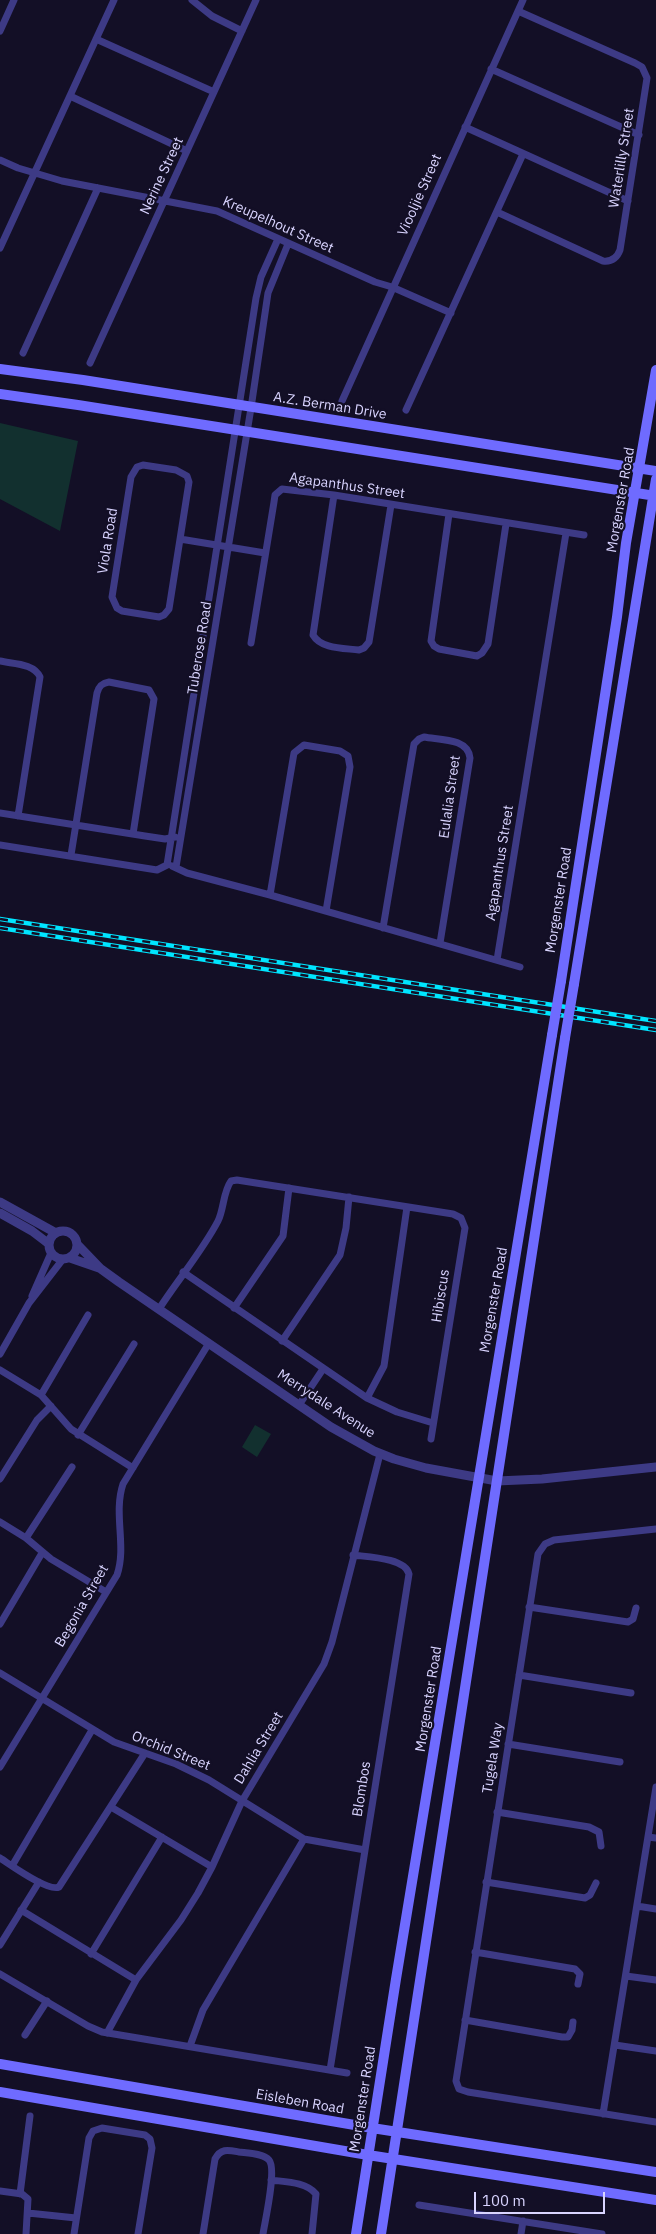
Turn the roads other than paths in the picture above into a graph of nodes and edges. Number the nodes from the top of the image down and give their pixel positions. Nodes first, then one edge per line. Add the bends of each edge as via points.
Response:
1 (14, 0) edge
2 (114, 0) edge
3 (192, 0) edge
4 (256, 0) edge
5 (523, 0) edge
6 (518, 11) junction
7 (0, 31) edge
8 (242, 31) junction
9 (96, 39) junction
10 (491, 69) junction
11 (214, 92) junction
12 (70, 96) junction
13 (465, 127) junction
14 (639, 136) junction
15 (187, 151) junction
16 (523, 154) junction
17 (0, 160) edge
18 (35, 174) junction
19 (98, 188) junction
20 (164, 200) junction
21 (628, 201) junction
22 (496, 212) junction
23 (278, 239) junction
24 (288, 244) junction
25 (0, 248) edge
26 (392, 287) junction
27 (451, 313) junction
28 (23, 353) dead end
29 (90, 363) dead end
30 (0, 369) edge
31 (656, 370) edge
32 (0, 394) edge
33 (342, 401) dead end
34 (238, 405) junction
35 (251, 408) junction
36 (406, 410) dead end
37 (234, 430) junction
38 (247, 432) junction
39 (639, 468) junction
40 (656, 471) edge
41 (656, 479) edge
42 (635, 493) junction
43 (334, 495) junction
44 (654, 496) edge
45 (391, 505) junction
46 (449, 514) junction
47 (506, 524) junction
48 (566, 533) junction
49 (584, 535) dead end
50 (180, 539) junction
51 (216, 544) junction
52 (229, 546) junction
53 (265, 553) junction
54 (251, 643) dead end
55 (0, 662) edge
56 (0, 813) edge
57 (18, 816) junction
58 (76, 826) junction
59 (133, 834) junction
60 (171, 837) junction
61 (181, 838) junction
62 (0, 845) edge
63 (72, 855) junction
64 (167, 865) junction
65 (176, 867) junction
66 (270, 895) junction
67 (326, 912) junction
68 (383, 928) junction
69 (440, 943) junction
70 (497, 960) junction
71 (520, 967) dead end
72 (289, 1188) junction
73 (349, 1197) junction
74 (0, 1202) edge
75 (407, 1207) junction
76 (0, 1213) edge
77 (56, 1233) junction
78 (77, 1244) junction
79 (50, 1249) junction
80 (66, 1258) junction
81 (101, 1269) junction
82 (183, 1272) junction
83 (29, 1303) junction
84 (234, 1308) junction
85 (159, 1309) junction
86 (88, 1316) dead end
87 (282, 1341) junction
88 (209, 1343) junction
89 (134, 1344) dead end
90 (0, 1354) edge
91 (323, 1369) junction
92 (0, 1370) edge
93 (41, 1396) junction
94 (367, 1398) junction
95 (299, 1405) junction
96 (51, 1406) junction
97 (433, 1423) junction
98 (78, 1435) junction
99 (431, 1439) dead end
100 (380, 1454) junction
101 (72, 1466) dead end
102 (656, 1467) edge
103 (133, 1468) junction
104 (478, 1478) junction
105 (0, 1480) edge
106 (498, 1481) junction
107 (0, 1522) edge
108 (656, 1529) edge
109 (26, 1538) junction
110 (42, 1553) junction
111 (353, 1555) junction
112 (106, 1592) junction
113 (529, 1607) junction
114 (636, 1608) dead end
115 (0, 1624) edge
116 (0, 1673) edge
117 (519, 1675) junction
118 (631, 1693) dead end
119 (42, 1698) junction
120 (92, 1730) junction
121 (508, 1744) junction
122 (4, 1753) edge
123 (144, 1754) junction
124 (620, 1762) dead end
125 (0, 1767) edge
126 (656, 1787) edge
127 (242, 1801) junction
128 (111, 1807) junction
129 (497, 1812) junction
130 (162, 1837) junction
131 (648, 1837) junction
132 (656, 1838) edge
133 (304, 1839) junction
134 (601, 1846) dead end
135 (365, 1850) junction
136 (0, 1858) edge
137 (12, 1866) junction
138 (212, 1867) junction
139 (39, 1882) junction
140 (486, 1882) junction
141 (596, 1883) dead end
142 (637, 1906) junction
143 (656, 1909) edge
144 (21, 1910) junction
145 (0, 1945) edge
146 (475, 1952) junction
147 (91, 1954) junction
148 (0, 1974) edge
149 (626, 1976) junction
150 (136, 1980) junction
151 (656, 1980) edge
152 (578, 1984) dead end
153 (47, 2002) junction
154 (464, 2020) junction
155 (573, 2022) dead end
156 (107, 2033) junction
157 (26, 2035) dead end
158 (615, 2045) junction
159 (190, 2046) junction
160 (656, 2051) edge
161 (0, 2064) edge
162 (330, 2070) junction
163 (347, 2073) dead end
164 (0, 2092) edge
165 (603, 2114) junction
166 (30, 2116) dead end
167 (656, 2122) edge
168 (372, 2128) junction
169 (398, 2132) junction
170 (368, 2154) junction
171 (394, 2158) junction
172 (656, 2172) edge
173 (271, 2180) junction
174 (0, 2191) edge
175 (20, 2194) junction
176 (656, 2200) edge
177 (419, 2205) dead end
178 (28, 2213) junction
179 (76, 2218) junction
180 (522, 2221) junction
181 (26, 2234) edge
182 (74, 2234) edge
183 (138, 2234) edge
184 (203, 2234) edge
185 (263, 2234) edge
186 (312, 2234) edge
187 (356, 2234) edge
188 (381, 2234) edge
189 (520, 2234) edge
190 (602, 2234) edge

1 - 7 street
2 - 9 street
3 - 8 street via 212,16
4 - 8 street, Nerine Street
5 - 6 street, Viooljie Street
6 - 10 street, Viooljie Street
6 - 14 street, Waterlilly Street via 642,67 647,78
8 - 11 street, Nerine Street
9 - 11 street
9 - 12 street
10 - 13 street, Viooljie Street
10 - 14 street
11 - 15 street, Nerine Street
12 - 15 street
12 - 18 street
13 - 16 street
13 - 26 street, Viooljie Street
14 - 21 street, Waterlilly Street
15 - 20 street, Nerine Street
16 - 21 street
16 - 22 street
17 - 18 street, Kreupelhout Street
18 - 19 street, Kreupelhout Street
18 - 25 street
19 - 20 street, Kreupelhout Street
19 - 28 street
20 - 23 street, Kreupelhout Street via 217,211
20 - 29 street, Nerine Street
21 - 22 street, Waterlilly Street via 620,250 610,262
22 - 27 street
23 - 24 street, Kreupelhout Street
23 - 34 street, Tuberose Road via 258,286
24 - 26 street, Kreupelhout Street
24 - 35 street, Tuberose Road via 268,293
26 - 27 street, Kreupelhout Street
26 - 33 street, Viooljie Street
27 - 36 street
30 - 34 main road, A.Z. Berman Drive
31 - 39 main road, Morgenster Road
32 - 37 main road
34 - 35 main road, A.Z. Berman Drive
34 - 37 street, Tuberose Road
35 - 38 street, Tuberose Road
35 - 39 main road, A.Z. Berman Drive
37 - 38 main road
37 - 51 street, Tuberose Road
38 - 42 main road
38 - 52 street, Tuberose Road
39 - 40 main road, A.Z. Berman Drive
39 - 42 main road, Morgenster Road
41 - 44 main road, Morgenster Road
42 - 44 main road
42 - 104 main road, Morgenster Road, bridge via 561,980
43 - 45 street, Agapanthus Street
43 - 45 street via 313,635 317,642 323,644 359,650 369,642
43 - 53 street, Agapanthus Street via 286,488 279,490
44 - 106 main road, Morgenster Road, bridge via 565,1038
45 - 46 street, Agapanthus Street
46 - 47 street, Agapanthus Street
46 - 47 street via 431,641 439,649 477,656 488,644
47 - 48 street, Agapanthus Street
48 - 49 street, Agapanthus Street
48 - 70 street, Agapanthus Street
50 - 50 street, Viola Road via 171,602 164,615 159,617 117,608 112,597 131,477 137,467 176,470 187,476 190,482
50 - 51 street
51 - 52 street
51 - 60 street, Tuberose Road
52 - 53 street
52 - 61 street, Tuberose Road
53 - 54 street, Agapanthus Street
55 - 57 street via 32,667 40,677
56 - 57 street
57 - 58 street
58 - 59 street
58 - 59 street via 97,693 99,687 109,682 149,690 154,699
58 - 63 street
59 - 60 street
60 - 61 street
60 - 64 street, Tuberose Road
61 - 65 street, Tuberose Road
62 - 63 street
63 - 64 street via 157,870
64 - 65 street
65 - 66 street via 187,873
66 - 67 street
66 - 67 street via 294,753 304,745 340,751 348,756 350,767
67 - 68 street
68 - 69 street
68 - 69 street, Eulalia Street via 414,744 424,737 461,743 467,748 470,758
69 - 70 street
70 - 71 street
72 - 73 street, Hibiscus
72 - 82 street, Hibiscus via 231,1181 218,1222
72 - 84 street via 283,1236
73 - 75 street, Hibiscus
73 - 87 street via 340,1256
74 - 77 street
75 - 94 street via 384,1366
75 - 97 street, Hibiscus via 453,1214 461,1218 465,1228
76 - 79 street via 32,1231
77 - 78 street via 68,1232
77 - 79 street
78 - 80 street via 75,1252
78 - 81 street, Merrydale Avenue
79 - 80 street
79 - 83 street
80 - 81 street, Merrydale Avenue
80 - 83 street
81 - 85 street, Merrydale Avenue
82 - 84 street
82 - 85 street, Hibiscus
83 - 90 street
84 - 87 street
85 - 88 street, Merrydale Avenue
86 - 93 street
87 - 91 street
88 - 95 street, Merrydale Avenue
88 - 103 street, Begonia Street
89 - 98 street
91 - 94 street
91 - 95 street
92 - 93 street
93 - 96 street
94 - 97 street via 396,1412
95 - 100 street, Merrydale Avenue via 344,1436
96 - 98 street
96 - 105 street via 37,1420
97 - 99 street, Hibiscus
98 - 103 street
100 - 104 street, Merrydale Avenue via 426,1468
100 - 111 street, Dahlia Street
101 - 109 street
102 - 106 street, Merrydale Avenue
103 - 112 street, Begonia Street via 120,1497 121,1561
104 - 106 street, Merrydale Avenue
104 - 168 main road, Morgenster Road
106 - 169 main road, Morgenster Road
107 - 109 street
108 - 113 street, Tugela Way via 560,1539 545,1544 537,1559
109 - 110 street
110 - 112 street
110 - 115 street
111 - 127 street, Dahlia Street via 324,1664
111 - 135 street, Blombos via 398,1562 406,1566 409,1574
112 - 119 street, Begonia Street
113 - 114 street via 628,1622 634,1619
113 - 117 street, Tugela Way
116 - 119 street, Orchid Street
117 - 118 street
117 - 121 street, Tugela Way
119 - 120 street, Orchid Street
119 - 122 street, Begonia Street
120 - 123 street, Orchid Street
120 - 137 street
121 - 124 street
121 - 129 street, Tugela Way
122 - 125 street, Begonia Street
123 - 127 street, Orchid Street via 188,1769
123 - 128 street
126 - 131 street
127 - 133 street, Orchid Street
127 - 138 street, Dahlia Street
128 - 130 street
128 - 139 street via 62,1884 55,1889
129 - 134 street via 589,1827 599,1832
129 - 140 street, Tugela Way
130 - 138 street
130 - 147 street
131 - 132 street
131 - 142 street
133 - 135 street, Orchid Street
133 - 159 street via 203,2010
135 - 162 street, Blombos
136 - 137 street
137 - 139 street
138 - 150 street, Dahlia Street via 181,1920
139 - 144 street
140 - 141 street via 585,1898
140 - 146 street, Tugela Way
142 - 143 street
142 - 149 street
144 - 145 street
144 - 147 street
146 - 152 street via 575,1969 580,1974
146 - 154 street, Tugela Way
147 - 150 street
148 - 153 street
149 - 151 street
149 - 158 street
150 - 156 street, Dahlia Street
153 - 156 street via 88,2026
153 - 157 street
154 - 155 street via 562,2038 568,2038
154 - 165 street, Tugela Way via 456,2074 459,2089
156 - 159 street
158 - 160 street
158 - 165 street
159 - 162 street
161 - 168 main road, Eisleben Road
162 - 163 street
164 - 170 main road
165 - 167 street
166 - 175 street
168 - 169 main road, Eisleben Road
168 - 170 main road, Morgenster Road
169 - 171 main road, Morgenster Road
169 - 172 main road, Eisleben Road
170 - 171 main road
170 - 187 main road, Morgenster Road
171 - 176 main road
171 - 188 main road, Morgenster Road
173 - 184 street via 270,2161 262,2156 228,2150 220,2152 215,2159
173 - 185 street
173 - 186 street via 304,2186 314,2192 317,2197
174 - 175 street
175 - 178 street via 28,2199
177 - 180 street
178 - 179 street
178 - 181 street
179 - 182 street
179 - 183 street via 91,2133 102,2128 145,2135 150,2139 152,2148
180 - 189 street
180 - 190 street

